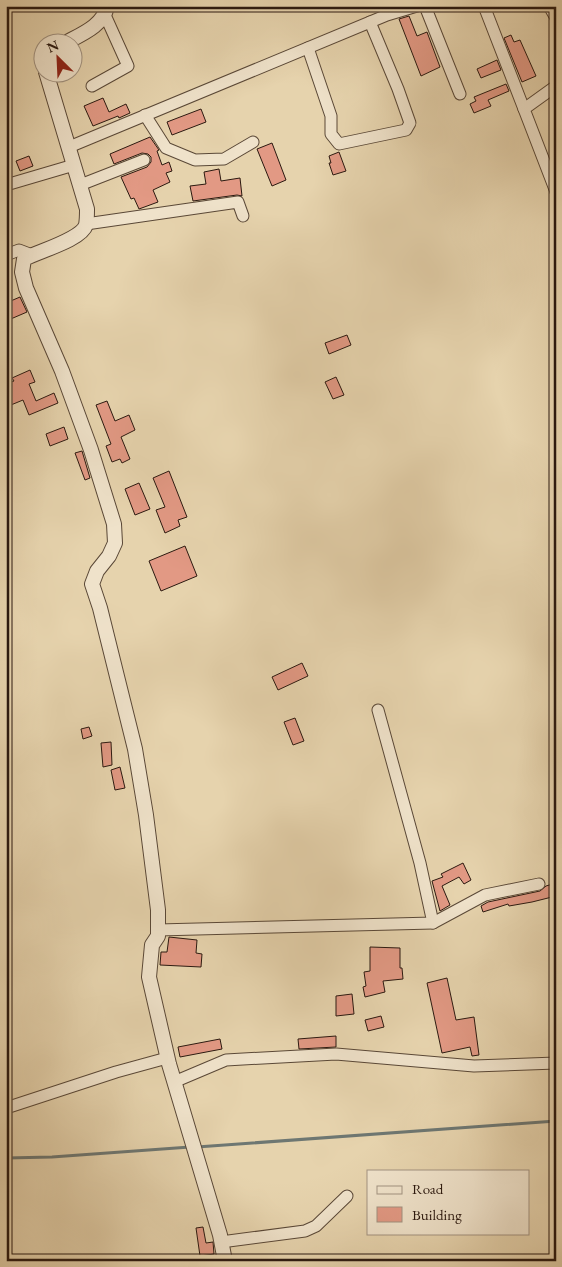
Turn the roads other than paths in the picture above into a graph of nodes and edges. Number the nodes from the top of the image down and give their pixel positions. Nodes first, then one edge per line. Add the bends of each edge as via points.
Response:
1 (417, 6) edge
2 (425, 6) edge
3 (484, 6) edge
4 (549, 6) edge
5 (106, 10) edge
6 (556, 18) edge
7 (370, 22) junction
8 (82, 33) edge
9 (308, 48) junction
10 (49, 82) edge
11 (92, 86) dead end
12 (556, 86) edge
13 (460, 94) dead end
14 (524, 109) junction
15 (146, 115) junction
16 (253, 142) dead end
17 (69, 147) junction
18 (144, 160) dead end
19 (74, 164) junction
20 (6, 185) edge
21 (80, 185) junction
22 (556, 192) edge
23 (244, 216) dead end
24 (86, 224) junction
25 (6, 254) edge
26 (32, 255) junction
27 (378, 710) dead end
28 (539, 884) dead end
29 (433, 923) junction
30 (158, 930) junction
31 (167, 1058) junction
32 (556, 1063) edge
33 (174, 1082) junction
34 (6, 1108) edge
35 (346, 1196) dead end
36 (221, 1242) junction
37 (224, 1261) edge

1 - 7 street
2 - 13 street
3 - 14 street
4 - 6 street
5 - 8 street via 98,23
5 - 11 street via 128,66
7 - 9 street
7 - 9 street via 410,123 406,130 339,144 331,134 331,116
9 - 15 street
10 - 17 street
12 - 14 street
14 - 22 street
15 - 16 street via 166,148 196,160 224,159
15 - 17 street
17 - 19 street
18 - 21 street
19 - 20 street
19 - 21 street
21 - 24 street via 87,209
23 - 24 street via 238,202
24 - 26 street via 76,236
25 - 26 street via 19,250
26 - 30 street via 24,259 22,272 26,288 62,371 114,524 115,543 92,584 135,749 146,815
27 - 29 street
28 - 29 street via 485,894
29 - 30 street
30 - 31 street via 152,945 149,978
31 - 33 street
31 - 34 street
32 - 33 street via 474,1066 336,1054 226,1060
33 - 36 street
35 - 36 street via 316,1226 305,1231
36 - 37 street

